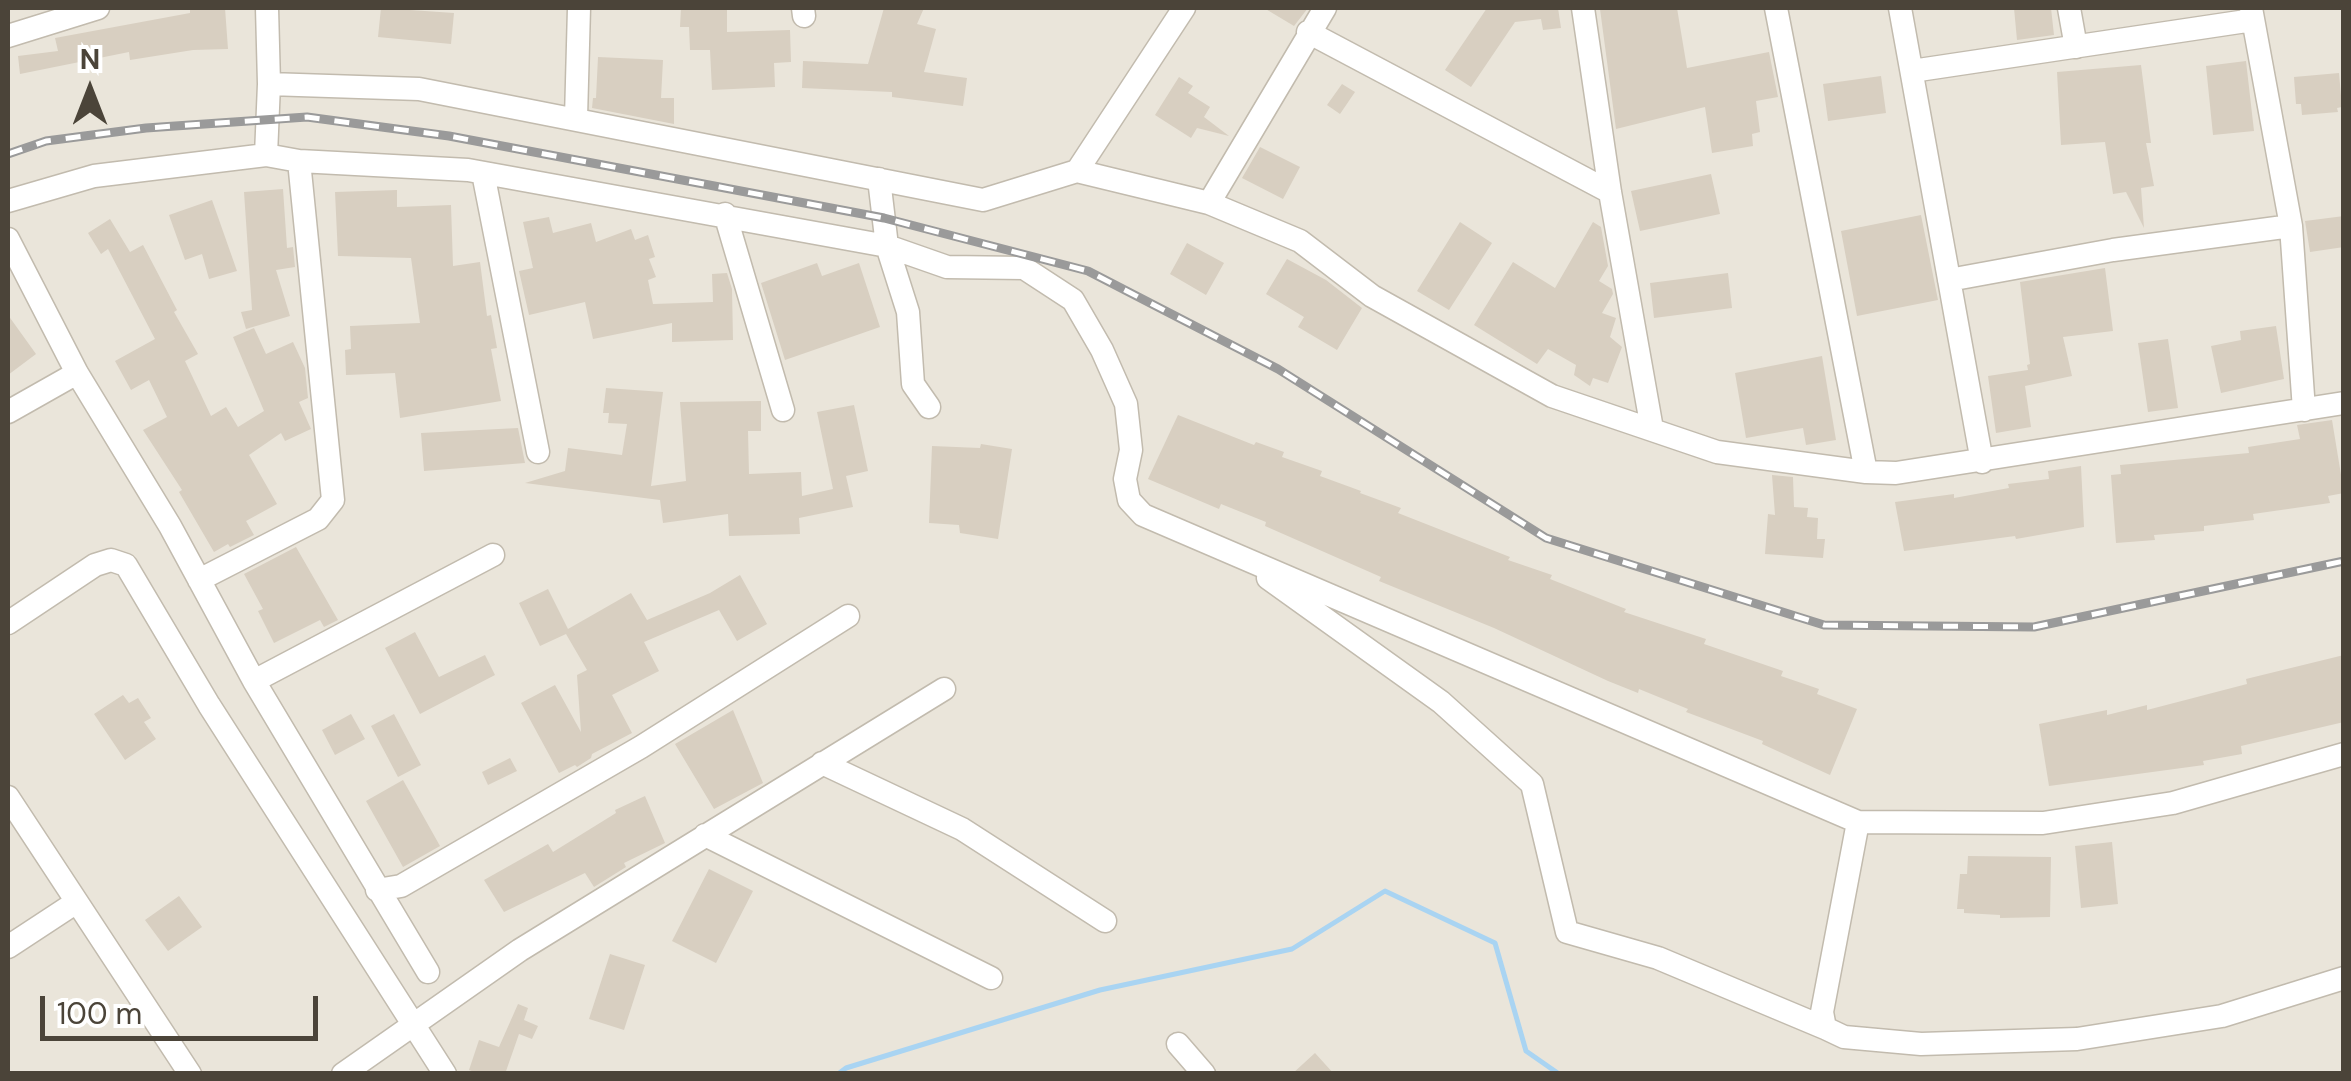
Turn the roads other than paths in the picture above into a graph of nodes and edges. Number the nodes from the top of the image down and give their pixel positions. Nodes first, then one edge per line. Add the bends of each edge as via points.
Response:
1 (98, 8) edge
2 (267, 8) edge
3 (579, 8) edge
4 (1184, 8) edge
5 (1325, 8) edge
6 (1583, 8) edge
7 (1776, 8) edge
8 (1900, 8) edge
9 (2069, 8) edge
10 (2252, 14) edge
11 (1308, 32) junction
12 (8, 36) edge
13 (2076, 46) junction
14 (1912, 71) junction
15 (270, 84) junction
16 (576, 118) junction
17 (266, 155) junction
18 (299, 160) junction
19 (1077, 171) junction
20 (483, 173) junction
21 (878, 179) junction
22 (1610, 192) junction
23 (8, 201) edge
24 (1209, 203) junction
25 (726, 214) junction
26 (2291, 226) junction
27 (8, 240) edge
28 (887, 246) junction
29 (1949, 280) junction
30 (77, 373) junction
31 (2344, 403) edge
32 (929, 407) dead end
33 (783, 410) dead end
34 (2304, 410) junction
35 (8, 412) edge
36 (1652, 429) junction
37 (538, 452) dead end
38 (1982, 462) junction
39 (1866, 472) junction
40 (1232, 553) junction
41 (494, 554) dead end
42 (199, 580) junction
43 (848, 616) dead end
44 (8, 623) edge
45 (254, 682) junction
46 (944, 688) dead end
47 (2344, 754) edge
48 (822, 764) junction
49 (8, 798) edge
50 (1858, 822) junction
51 (705, 835) junction
52 (377, 890) junction
53 (75, 903) junction
54 (1105, 922) dead end
55 (8, 947) edge
56 (428, 972) dead end
57 (991, 978) dead end
58 (2344, 978) edge
59 (414, 1021) junction
60 (1824, 1028) junction
61 (1178, 1044) dead end
62 (190, 1074) edge
63 (343, 1074) edge
64 (446, 1074) edge
65 (1204, 1074) edge

1 - 12 street
2 - 15 street
3 - 16 street
4 - 19 street
5 - 11 street
6 - 22 street
7 - 39 street
8 - 14 street
9 - 13 street
10 - 13 street
10 - 26 street
11 - 22 street
11 - 24 street
13 - 14 street
14 - 29 street
15 - 16 street via 419,89
15 - 17 street
16 - 21 street
17 - 18 street
17 - 23 street via 94,176
18 - 20 street
18 - 42 street via 333,500 318,518
19 - 21 street via 984,200
19 - 24 street
20 - 25 street
20 - 37 street
21 - 28 street
22 - 36 street
24 - 36 street via 1300,241 1372,296 1552,396
25 - 28 street
25 - 33 street
26 - 29 street
26 - 34 street
27 - 30 street
28 - 32 street via 908,312 912,384
28 - 40 street via 947,266 1024,268 1073,300 1126,404 1129,500 1143,514
29 - 38 street
30 - 35 street
30 - 42 street
31 - 34 street
34 - 38 street
36 - 39 street via 1717,452
38 - 39 street
40 - 50 street
40 - 60 street via 1441,702 1532,784 1567,932 1658,958
41 - 45 street
42 - 45 street
43 - 52 street via 606,767 401,886
44 - 59 street via 95,565 126,565
45 - 52 street
46 - 48 street
47 - 50 street via 2173,803 2043,822
48 - 51 street
48 - 54 street via 962,829
49 - 53 street
50 - 60 street
51 - 57 street
51 - 59 street
52 - 56 street
53 - 55 street
53 - 62 street
58 - 60 street via 2222,1016 2077,1039 1921,1044
59 - 63 street
59 - 64 street
61 - 65 street

